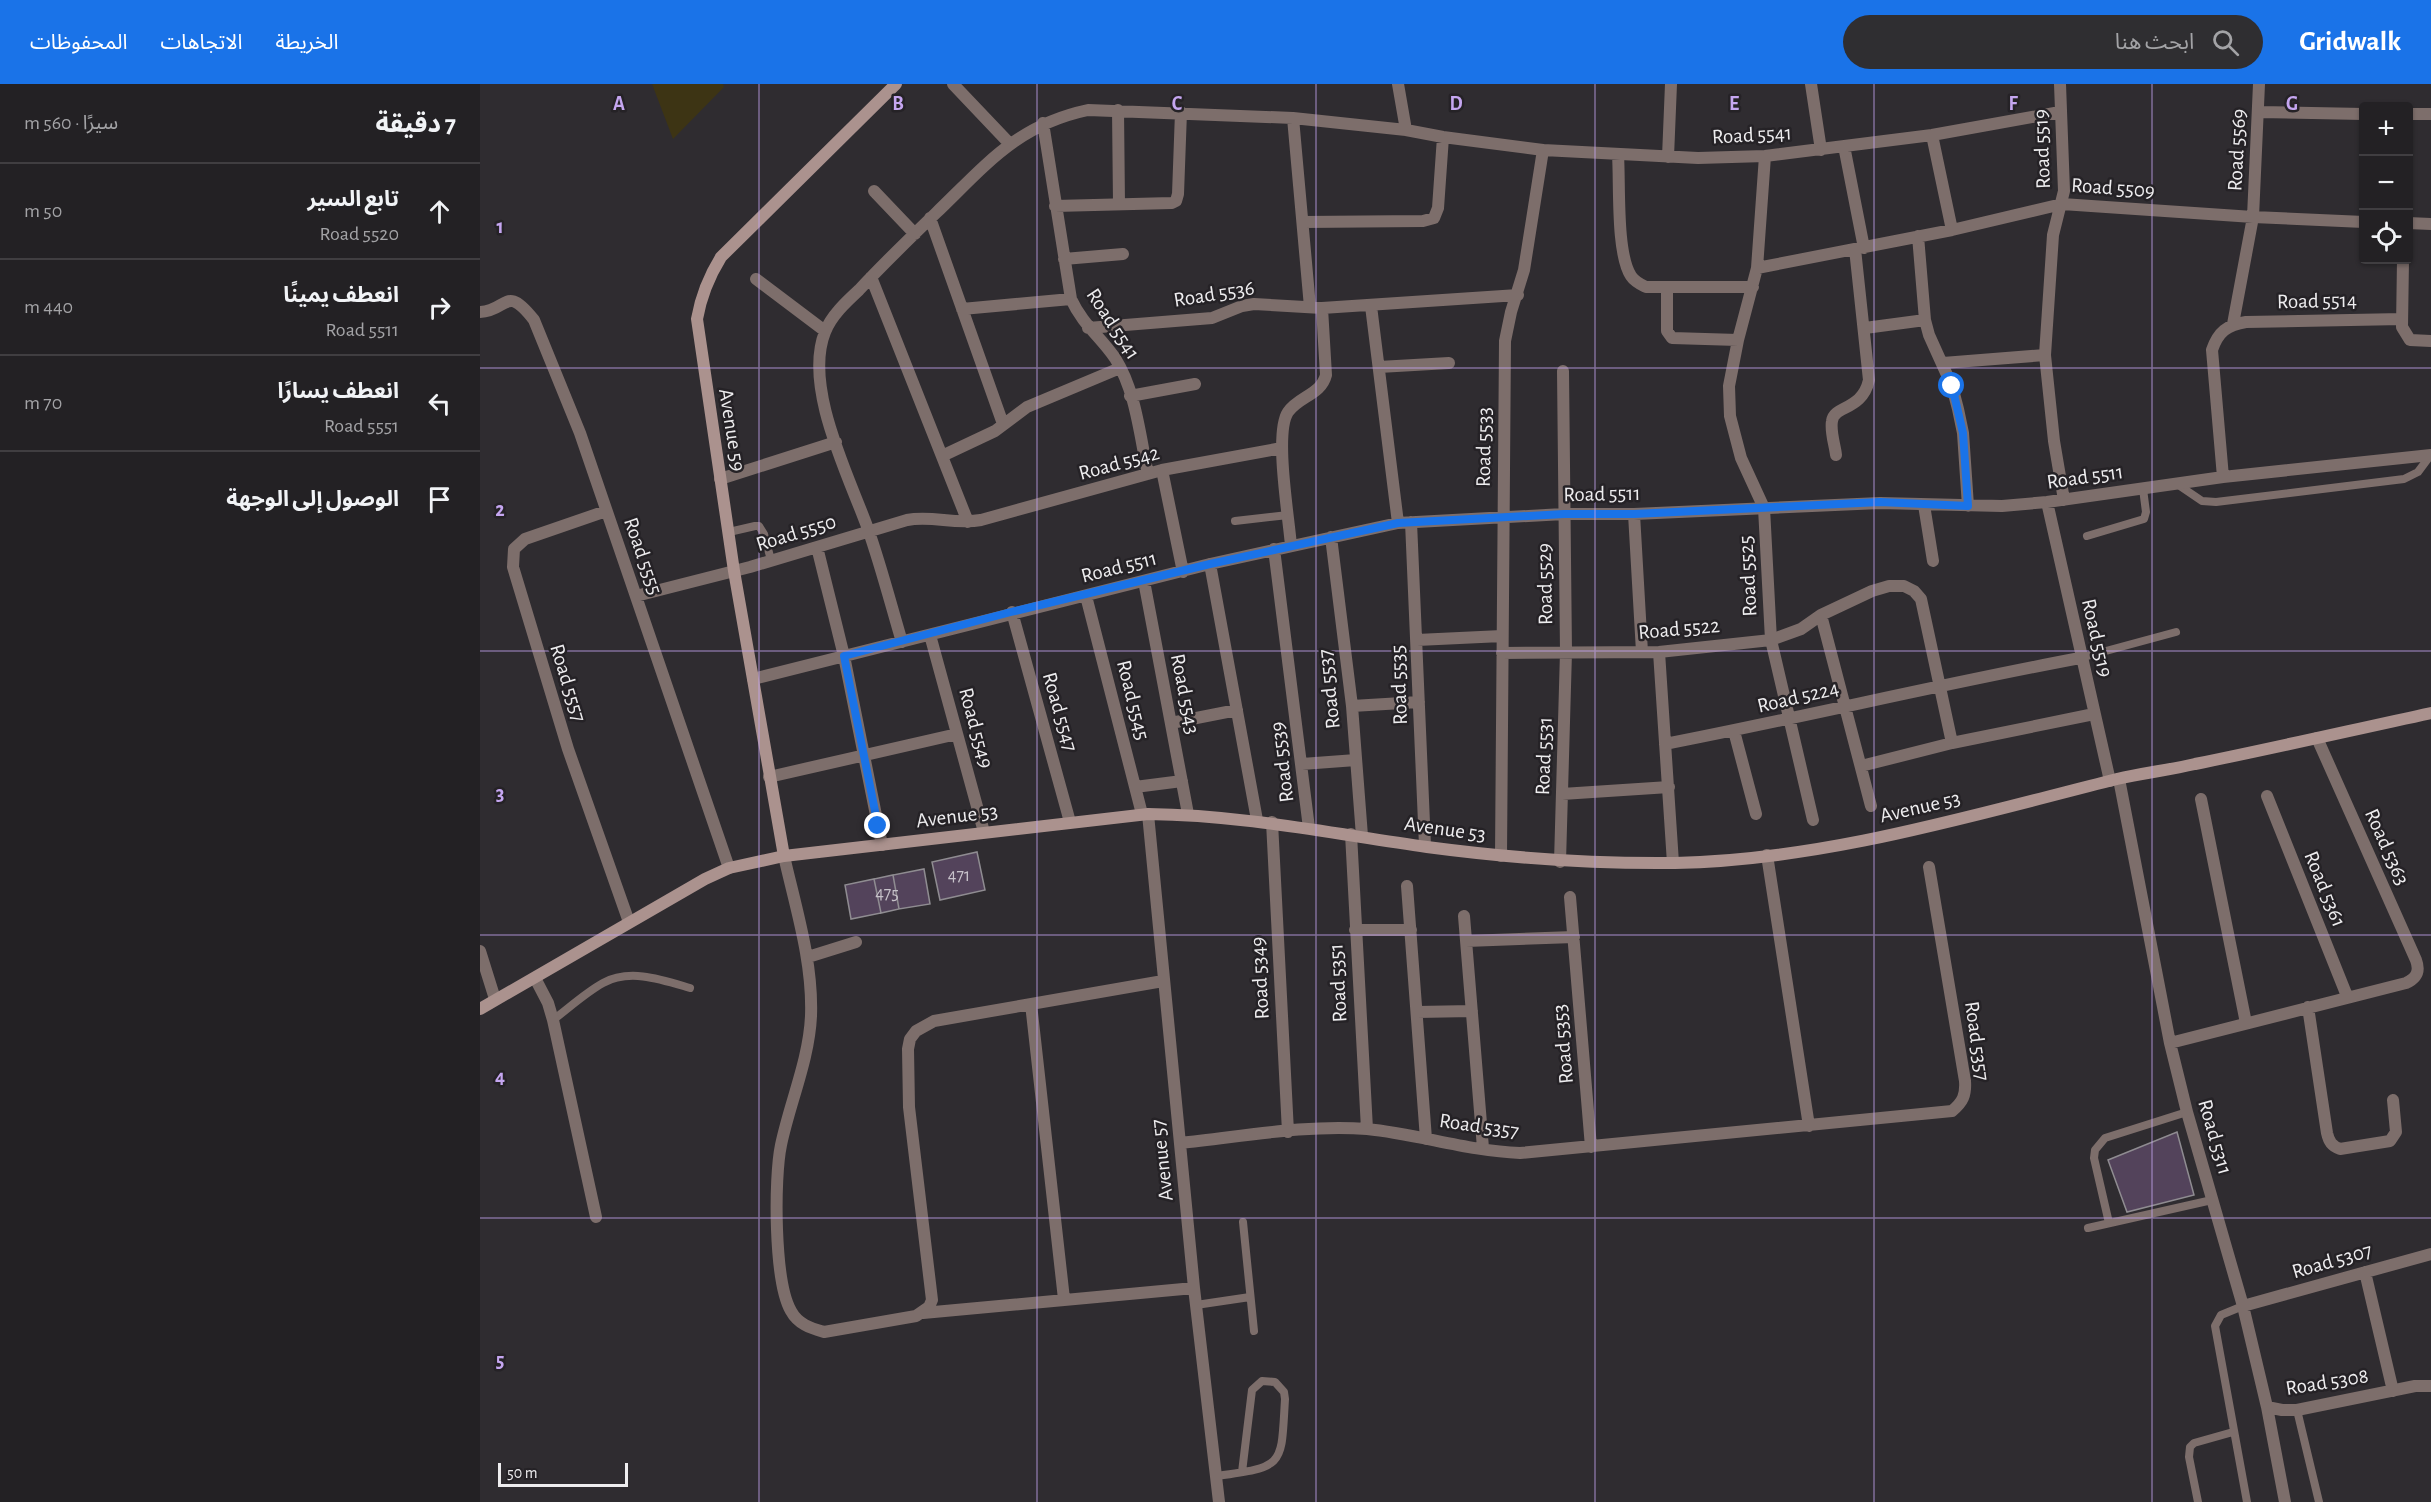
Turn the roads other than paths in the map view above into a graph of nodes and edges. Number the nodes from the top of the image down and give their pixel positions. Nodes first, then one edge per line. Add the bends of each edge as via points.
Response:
1 (896, 84) edge
2 (952, 84) edge
3 (1398, 84) edge
4 (1671, 84) edge
5 (1811, 84) edge
6 (2060, 84) edge
7 (2259, 84) edge
8 (1118, 110) junction
9 (1181, 112) junction
10 (2060, 112) junction
11 (2259, 112) junction
12 (2359, 114) edge
13 (2413, 114) edge
14 (2431, 114) edge
15 (1293, 118) junction
16 (1043, 123) junction
17 (1406, 130) junction
18 (1932, 135) junction
19 (1443, 137) junction
20 (1009, 143) junction
21 (1844, 146) junction
22 (1543, 150) junction
23 (1821, 150) junction
24 (1618, 155) junction
25 (1765, 156) junction
26 (1668, 157) junction
27 (874, 191) dead end
28 (1119, 204) junction
29 (2062, 204) junction
30 (1055, 206) junction
31 (2253, 217) junction
32 (930, 218) junction
33 (1303, 222) junction
34 (2359, 222) edge
35 (2413, 223) edge
36 (2431, 224) edge
37 (1952, 230) junction
38 (915, 234) junction
39 (1918, 236) junction
40 (1860, 249) junction
41 (1124, 254) dead end
42 (1064, 259) junction
43 (2403, 264) edge
44 (1757, 268) junction
45 (871, 277) junction
46 (756, 279) dead end
47 (1667, 287) junction
48 (1754, 288) junction
49 (1518, 295) junction
50 (1071, 299) junction
51 (1371, 306) junction
52 (1316, 308) junction
53 (962, 309) junction
54 (480, 312) edge
55 (2402, 319) junction
56 (1925, 320) junction
57 (2233, 324) junction
58 (1088, 328) junction
59 (1865, 328) junction
60 (825, 331) junction
61 (1738, 340) junction
62 (2431, 341) edge
63 (2045, 355) junction
64 (1449, 363) dead end
65 (1943, 363) junction
66 (1379, 367) junction
67 (1120, 368) junction
68 (1563, 371) dead end
69 (1195, 384) dead end
70 (1130, 396) junction
71 (1003, 424) junction
72 (836, 442) junction
73 (1282, 448) junction
74 (1836, 455) dead end
75 (2430, 455) edge
76 (942, 456) junction
77 (1162, 470) junction
78 (1148, 474) junction
79 (2223, 477) junction
80 (720, 479) junction
81 (2177, 484) junction
82 (2143, 489) junction
83 (2064, 500) junction
84 (2047, 502) junction
85 (1924, 505) junction
86 (1968, 506) junction
87 (1764, 508) junction
88 (606, 511) junction
89 (1564, 514) junction
90 (1634, 514) junction
91 (1288, 515) junction
92 (1503, 516) junction
93 (1235, 521) dead end
94 (968, 522) junction
95 (1412, 522) junction
96 (1398, 523) junction
97 (869, 531) junction
98 (729, 532) junction
99 (2088, 536) dead end
100 (1331, 537) junction
101 (1291, 546) junction
102 (817, 547) junction
103 (1274, 549) junction
104 (771, 560) junction
105 (1934, 561) dead end
106 (1210, 564) junction
107 (734, 571) junction
108 (1183, 572) junction
109 (1144, 581) junction
110 (636, 596) junction
111 (1086, 596) junction
112 (1011, 612) junction
113 (1821, 615) junction
114 (2176, 632) dead end
115 (930, 635) junction
116 (1502, 636) junction
117 (1771, 639) junction
118 (1417, 640) junction
119 (902, 642) junction
120 (1502, 652) junction
121 (1566, 652) junction
122 (1642, 652) junction
123 (1659, 652) junction
124 (844, 656) junction
125 (2080, 658) junction
126 (753, 678) junction
127 (1939, 685) junction
128 (1419, 702) junction
129 (1847, 705) junction
130 (1352, 706) junction
131 (1237, 710) junction
132 (2431, 712) edge
133 (2094, 714) junction
134 (1790, 720) junction
135 (1171, 723) junction
136 (1734, 731) junction
137 (957, 734) junction
138 (2317, 738) junction
139 (1952, 743) junction
140 (1665, 744) junction
141 (864, 756) junction
142 (1356, 760) junction
143 (1302, 764) junction
144 (1861, 766) junction
145 (769, 777) junction
146 (2114, 780) junction
147 (1182, 781) junction
148 (1135, 787) junction
149 (1669, 787) junction
150 (1562, 794) junction
151 (2266, 795) dead end
152 (2200, 799) dead end
153 (1871, 806) dead end
154 (1145, 814) junction
155 (1188, 814) junction
156 (1756, 814) dead end
157 (1257, 820) junction
158 (1814, 820) dead end
159 (1070, 822) junction
160 (1272, 822) junction
161 (1309, 828) junction
162 (984, 832) junction
163 (1356, 835) junction
164 (882, 845) junction
165 (1425, 846) junction
166 (1767, 855) junction
167 (784, 856) junction
168 (1501, 856) junction
169 (1560, 862) junction
170 (1673, 863) junction
171 (1929, 867) dead end
172 (729, 868) junction
173 (1407, 886) dead end
174 (1570, 897) dead end
175 (1464, 916) dead end
176 (629, 922) junction
177 (1355, 930) junction
178 (1410, 930) junction
179 (1574, 937) junction
180 (1466, 941) junction
181 (856, 942) dead end
182 (480, 951) edge
183 (808, 957) junction
184 (535, 978) junction
185 (1163, 981) junction
186 (690, 988) dead end
187 (2347, 996) junction
188 (495, 999) junction
189 (1031, 1004) junction
190 (2308, 1007) junction
191 (480, 1009) edge
192 (1472, 1011) junction
193 (1417, 1012) junction
194 (553, 1020) junction
195 (2247, 1023) junction
196 (2170, 1043) junction
197 (2393, 1101) dead end
198 (2187, 1112) junction
199 (1809, 1126) junction
200 (1367, 1129) junction
201 (1288, 1132) junction
202 (1426, 1139) junction
203 (1180, 1143) junction
204 (1591, 1147) junction
205 (1483, 1149) junction
206 (2212, 1200) junction
207 (596, 1216) dead end
208 (1243, 1222) dead end
209 (2109, 1223) junction
210 (2088, 1228) dead end
211 (2431, 1254) edge
212 (2365, 1272) junction
213 (1194, 1288) junction
214 (1250, 1297) junction
215 (1064, 1299) junction
216 (1196, 1305) junction
217 (2243, 1306) junction
218 (923, 1313) junction
219 (1254, 1331) dead end
220 (2430, 1387) edge
221 (2392, 1391) junction
222 (2267, 1407) junction
223 (2297, 1410) junction
224 (2233, 1432) junction
225 (1242, 1472) junction
226 (1217, 1476) junction
227 (1219, 1502) edge
228 (2198, 1502) edge
229 (2247, 1502) edge
230 (2285, 1502) edge
231 (2319, 1502) edge

1 - 80 street, Avenue 59 via 721,257 708,277 697,320
2 - 20 street
3 - 17 street
4 - 26 street
5 - 23 street
6 - 10 street, Road 5519
7 - 11 street, Road 5569
8 - 9 street, Road 5541
8 - 16 street, Road 5541 via 1088,110
8 - 28 street
9 - 15 street, Road 5541
9 - 28 street via 1176,201
10 - 18 street, Road 5541
10 - 29 street, Road 5519 via 2065,175
11 - 12 street
11 - 31 street, Road 5569
13 - 14 street
15 - 17 street, Road 5541
15 - 33 street
16 - 20 street, Road 5541
16 - 30 street, Road 5541
17 - 19 street, Road 5541
18 - 21 street, Road 5541
18 - 37 street
19 - 22 street, Road 5541
19 - 33 street via 1434,218 1423,222
20 - 32 street, Road 5541
21 - 23 street, Road 5541
21 - 40 street
22 - 24 street, Road 5541
22 - 49 street, Road 5533
23 - 25 street, Road 5541
24 - 26 street, Road 5541
24 - 47 street via 1624,259 1636,282 1646,287
25 - 26 street, Road 5541
25 - 44 street, Road 5525
27 - 38 street
28 - 30 street
29 - 31 street, Road 5509
29 - 37 street, Road 5509
29 - 63 street, Road 5519 via 2053,235
30 - 42 street, Road 5541
31 - 34 street, Road 5509
31 - 57 street
32 - 38 street, Road 5541
32 - 53 street
33 - 52 street
35 - 36 street
37 - 39 street, Road 5509
38 - 45 street, Road 5541
39 - 40 street, Road 5509
39 - 56 street
40 - 44 street, Road 5509
40 - 59 street
41 - 42 street
42 - 50 street, Road 5541
43 - 55 street
44 - 48 street, Road 5525
45 - 60 street, Road 5541
45 - 76 street
46 - 60 street
47 - 48 street
47 - 61 street via 1667,331 1672,338
48 - 61 street, Road 5525
49 - 51 street, Road 5536
49 - 92 street, Road 5533 via 1505,341
50 - 53 street
50 - 58 street, Road 5541
51 - 52 street, Road 5536
51 - 66 street
52 - 58 street, Road 5536 via 1254,304 1212,318
52 - 73 street via 1326,375 1319,389 1286,415
53 - 71 street
54 - 88 street, Road 5555 via 514,301 534,320 580,433
55 - 57 street, Road 5514
55 - 62 street via 2410,340
56 - 59 street
56 - 65 street
57 - 79 street via 2223,330 2212,350
58 - 67 street, Road 5541
59 - 74 street via 1869,380 1862,398 1833,416
60 - 72 street, Road 5541 via 819,376
61 - 87 street, Road 5525 via 1729,386 1730,416 1741,458
63 - 65 street
63 - 83 street, Road 5519
64 - 66 street
65 - 86 street via 1961,425
66 - 96 street
67 - 70 street, Road 5541
67 - 71 street via 1027,407
68 - 89 street, Road 5529
69 - 70 street
70 - 78 street, Road 5541
71 - 76 street via 987,436
72 - 80 street
72 - 97 street, Road 5541
73 - 77 street, Road 5542
73 - 91 street
75 - 79 street, Road 5511
75 - 81 lane via 2418,472 2404,479 2216,502 2202,501
76 - 94 street
77 - 78 street, Road 5542
77 - 108 street
78 - 94 street, Road 5542
79 - 81 street, Road 5511
80 - 98 street, Avenue 59
81 - 82 street, Road 5511
82 - 83 street, Road 5511
82 - 99 lane via 2144,519
83 - 84 street, Road 5511
84 - 86 street, Road 5511
84 - 125 street, Road 5519
85 - 86 street, Road 5511
85 - 87 street, Road 5511 via 1880,502
85 - 105 street
87 - 90 street, Road 5511
87 - 117 street, Road 5525
88 - 110 street, Road 5555
88 - 176 street, Road 5557 via 525,539 514,549 513,567 568,749
89 - 90 street, Road 5511
89 - 92 street, Road 5511
89 - 121 street, Road 5529
90 - 122 street
91 - 93 lane
91 - 101 street
92 - 95 street, Road 5511
92 - 116 street, Road 5533
94 - 97 street, Road 5550 via 921,518
95 - 96 street, Road 5511
95 - 118 street, Road 5535
96 - 100 street, Road 5511
97 - 102 street, Road 5550
97 - 119 street, Road 5541
98 - 104 lane via 759,526
98 - 107 street, Avenue 59
100 - 101 street, Road 5511
100 - 130 street, Road 5537
101 - 103 street, Road 5511
102 - 104 street, Road 5550
102 - 124 street
103 - 106 street, Road 5511
103 - 143 street, Road 5539
104 - 107 street, Road 5550
106 - 108 street, Road 5511
106 - 131 street
107 - 110 street, Road 5550
107 - 126 street, Avenue 59
108 - 109 street, Road 5511
109 - 111 street, Road 5511
109 - 135 street, Road 5543
110 - 172 street, Road 5555
111 - 112 street, Road 5511
111 - 148 street, Road 5545
112 - 115 street, Road 5511
112 - 159 street, Road 5547
113 - 117 street, Road 5522 via 1801,629
113 - 127 street, Road 5522 via 1872,591 1904,585 1921,599
113 - 129 street
114 - 125 lane
115 - 119 street, Road 5511
115 - 137 street, Road 5549
116 - 118 street
116 - 120 street, Road 5533
117 - 123 street, Road 5522
117 - 134 street, Road 5525
118 - 128 street, Road 5535
119 - 124 street, Road 5511
120 - 121 street, Road 5522
120 - 168 street, Road 5533
121 - 122 street, Road 5522
121 - 150 street, Road 5531
122 - 123 street, Road 5522
123 - 140 street
124 - 126 street, Road 5511
124 - 141 street
125 - 127 street, Road 5224
125 - 133 street, Road 5519
126 - 145 street, Avenue 59
127 - 129 street, Road 5224
127 - 139 street
128 - 130 street
128 - 165 street, Road 5535
129 - 134 street, Road 5224
129 - 144 street
130 - 142 street, Road 5537
131 - 135 street
131 - 157 street
132 - 138 street, Avenue 53
133 - 139 street
133 - 146 street, Road 5519
134 - 136 street, Road 5224
134 - 158 street, Road 5525
135 - 147 street, Road 5543
136 - 140 street, Road 5224
136 - 156 street
137 - 141 street
137 - 162 street, Road 5549
138 - 146 street, Avenue 53
138 - 187 street, Road 5363 via 2418,967 2413,980
139 - 144 street
140 - 149 street
141 - 145 street
141 - 164 street
142 - 143 street
142 - 163 street, Road 5537
143 - 161 street, Road 5539
144 - 153 street
145 - 167 street, Avenue 59
146 - 166 street, Avenue 53 via 1874,838
146 - 196 street, Road 5311
147 - 148 street
147 - 155 street, Road 5543
148 - 154 street, Road 5545
149 - 150 street
149 - 170 street
150 - 169 street, Road 5531
151 - 187 street, Road 5361
152 - 195 street
154 - 155 street, Avenue 53
154 - 159 street, Avenue 53
154 - 185 street, Avenue 57
155 - 157 street, Avenue 53
157 - 160 street, Avenue 53
159 - 162 street, Avenue 53
160 - 161 street, Avenue 53
160 - 201 street, Road 5349
161 - 163 street, Avenue 53
162 - 164 street, Avenue 53
163 - 165 street, Avenue 53
163 - 177 street, Road 5351
164 - 167 street, Avenue 53
165 - 168 street, Avenue 53
166 - 170 street, Avenue 53
166 - 199 street
167 - 172 street, Avenue 53
167 - 183 street
168 - 169 street, Avenue 53
169 - 170 street, Avenue 53
171 - 199 street, Road 5357 via 1966,1093 1952,1111
172 - 176 street, Avenue 53
173 - 178 street
174 - 179 street, Road 5353
175 - 180 street
176 - 184 street, Avenue 53
177 - 178 street
177 - 200 street, Road 5351
178 - 193 street
179 - 180 street
179 - 204 street, Road 5353
180 - 192 street
181 - 183 street
182 - 188 street
183 - 218 street via 811,1020 781,1146 778,1182 780,1254 790,1310 810,1329 824,1332
184 - 188 street, Avenue 53
184 - 194 street
185 - 189 street
185 - 203 street, Avenue 57
186 - 194 lane via 631,976 604,982
187 - 190 street, Road 5363
188 - 191 street, Avenue 53
189 - 215 street
189 - 218 street via 934,1021 924,1024 910,1039 909,1107 932,1292 929,1307
190 - 195 street, Road 5363
190 - 197 street via 2329,1141 2340,1149 2390,1141 2396,1132
192 - 193 street
192 - 205 street
193 - 202 street
194 - 207 street
195 - 196 street, Road 5363
196 - 198 street, Road 5311
198 - 206 street, Road 5311
198 - 209 lane via 2099,1143 2094,1158
199 - 204 street, Road 5357
200 - 201 street, Road 5357
200 - 202 street, Road 5357
201 - 203 street, Road 5357
202 - 205 street, Road 5357
203 - 213 street, Avenue 57
204 - 205 street, Road 5357 via 1520,1153
206 - 209 lane
206 - 217 street, Road 5311
208 - 214 lane
209 - 210 lane
211 - 212 street, Road 5307
212 - 217 street, Road 5307
212 - 221 street, Road 5308
213 - 215 street
213 - 216 street, Avenue 57
214 - 216 lane
214 - 219 lane
215 - 218 street
216 - 226 street, Avenue 57
217 - 222 street, Road 5311
217 - 224 lane via 2221,1314 2215,1326
220 - 221 street, Road 5308
221 - 223 street, Road 5308
222 - 223 street, Road 5308
222 - 230 street, Road 5311
223 - 231 lane
224 - 228 lane via 2190,1447
224 - 229 lane
225 - 225 lane via 1268,1467 1281,1450 1285,1399 1275,1382 1262,1381 1252,1390
225 - 226 lane
226 - 227 street, Avenue 57

